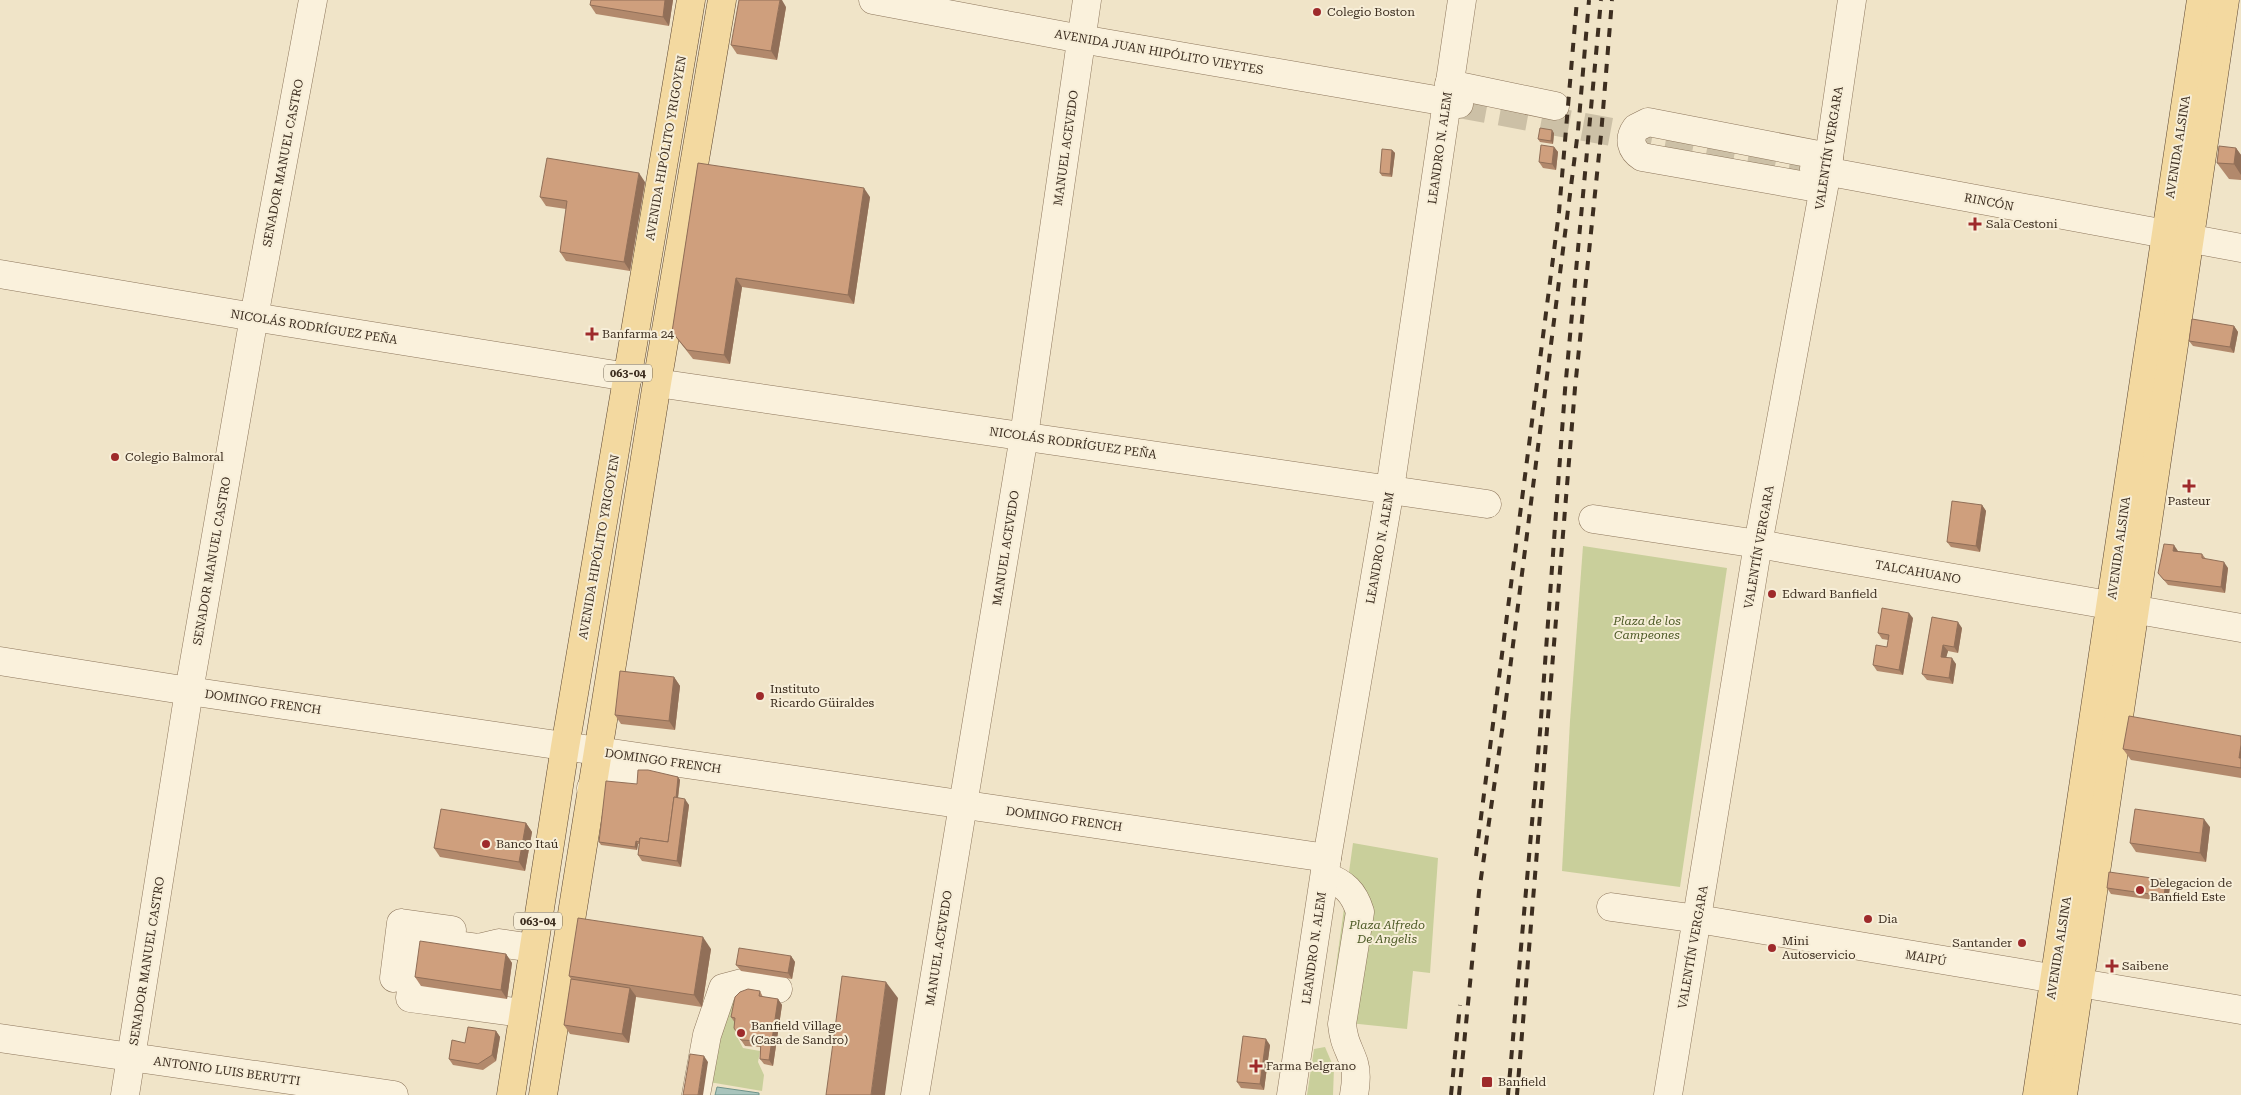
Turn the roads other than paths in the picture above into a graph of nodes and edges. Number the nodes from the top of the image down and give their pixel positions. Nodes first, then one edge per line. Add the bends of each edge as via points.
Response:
1 (313, 0) edge
2 (691, 0) edge
3 (722, 0) edge
4 (873, 0) edge
5 (1087, 0) edge
6 (1462, 0) edge
7 (1852, 0) edge
8 (2201, 0) edge
9 (2225, 0) edge
10 (1081, 39) junction
11 (1452, 96) junction
12 (1555, 106) dead end
13 (1823, 172) junction
14 (2177, 237) junction
15 (2241, 248) edge
16 (0, 274) edge
17 (254, 317) junction
18 (628, 376) junction
19 (657, 383) junction
20 (1024, 436) junction
21 (1390, 489) junction
22 (1488, 504) dead end
23 (1594, 519) dead end
24 (1758, 544) junction
25 (2123, 608) junction
26 (2241, 628) edge
27 (0, 661) edge
28 (189, 691) junction
29 (565, 746) junction
30 (598, 751) junction
31 (651, 766) junction
32 (963, 804) junction
33 (594, 806) junction
34 (1326, 867) junction
35 (1611, 907) dead end
36 (1698, 919) junction
37 (533, 948) junction
38 (2067, 982) junction
39 (778, 989) dead end
40 (2241, 1010) edge
41 (523, 1013) junction
42 (0, 1038) edge
43 (131, 1058) junction
44 (125, 1095) edge
45 (394, 1095) edge
46 (510, 1095) edge
47 (543, 1095) edge
48 (696, 1095) edge
49 (915, 1095) edge
50 (1291, 1095) edge
51 (1354, 1095) edge
52 (1668, 1095) edge
53 (2037, 1095) edge
54 (2063, 1095) edge

1 - 17 street, SENADOR MANUEL CASTRO
2 - 18 main road, AVENIDA HIPÓLITO YRIGOYEN / 063-04
3 - 19 main road, 063-04
4 - 10 street, AVENIDA JUAN HIPÓLITO VIEYTES
5 - 10 street, MANUEL ACEVEDO
6 - 11 street, LEANDRO N. ALEM
7 - 13 street, VALENTÍN VERGARA
8 - 14 main road, AVENIDA ALSINA
9 - 14 main road, AVENIDA ALSINA
10 - 11 street, AVENIDA JUAN HIPÓLITO VIEYTES
10 - 20 street, MANUEL ACEVEDO
11 - 12 street, AVENIDA JUAN HIPÓLITO VIEYTES
11 - 21 street, LEANDRO N. ALEM
13 - 13 street via 1648,122 1636,128 1631,138 1633,149 1642,156
13 - 14 street, RINCÓN
13 - 24 street, VALENTÍN VERGARA
14 - 15 street, RINCÓN
14 - 25 main road, AVENIDA ALSINA
16 - 17 street, NICOLÁS RODRÍGUEZ PEÑA
17 - 18 street, NICOLÁS RODRÍGUEZ PEÑA
17 - 28 street, SENADOR MANUEL CASTRO
18 - 29 main road, AVENIDA HIPÓLITO YRIGOYEN / 063-04
19 - 20 street, NICOLÁS RODRÍGUEZ PEÑA
19 - 30 main road, 063-04
20 - 21 street, NICOLÁS RODRÍGUEZ PEÑA
20 - 32 street, MANUEL ACEVEDO
21 - 22 street, NICOLÁS RODRÍGUEZ PEÑA
21 - 34 street, LEANDRO N. ALEM
23 - 24 street, TALCAHUANO
24 - 25 street, TALCAHUANO
24 - 36 street, VALENTÍN VERGARA
25 - 26 street, TALCAHUANO
25 - 38 main road, AVENIDA ALSINA
27 - 28 street, DOMINGO FRENCH
28 - 29 street, DOMINGO FRENCH
28 - 43 street, SENADOR MANUEL CASTRO
29 - 30 street, DOMINGO FRENCH
29 - 37 main road, AVENIDA HIPÓLITO YRIGOYEN / 063-04
30 - 31 street, DOMINGO FRENCH
30 - 33 main road, 063-04
31 - 32 street, DOMINGO FRENCH
31 - 33 street via 641,767
32 - 34 street, DOMINGO FRENCH
32 - 49 street, MANUEL ACEVEDO
33 - 47 main road, 063-04
34 - 50 street, LEANDRO N. ALEM
34 - 51 street via 1356,897 1360,912 1342,1024 1344,1042 1354,1064
35 - 36 street, MAIPÚ
36 - 38 street, MAIPÚ
36 - 52 street, VALENTÍN VERGARA
37 - 41 main road, AVENIDA HIPÓLITO YRIGOYEN / 063-04
37 - 41 street via 498,943 478,948 418,943 410,998
38 - 40 street, MAIPÚ
38 - 53 main road, AVENIDA ALSINA
38 - 54 main road, AVENIDA ALSINA
39 - 48 street via 742,983 722,988 707,1035
41 - 46 main road, AVENIDA HIPÓLITO YRIGOYEN / 063-04
42 - 43 street, ANTONIO LUIS BERUTTI
43 - 44 street, SENADOR MANUEL CASTRO
43 - 45 street, ANTONIO LUIS BERUTTI

